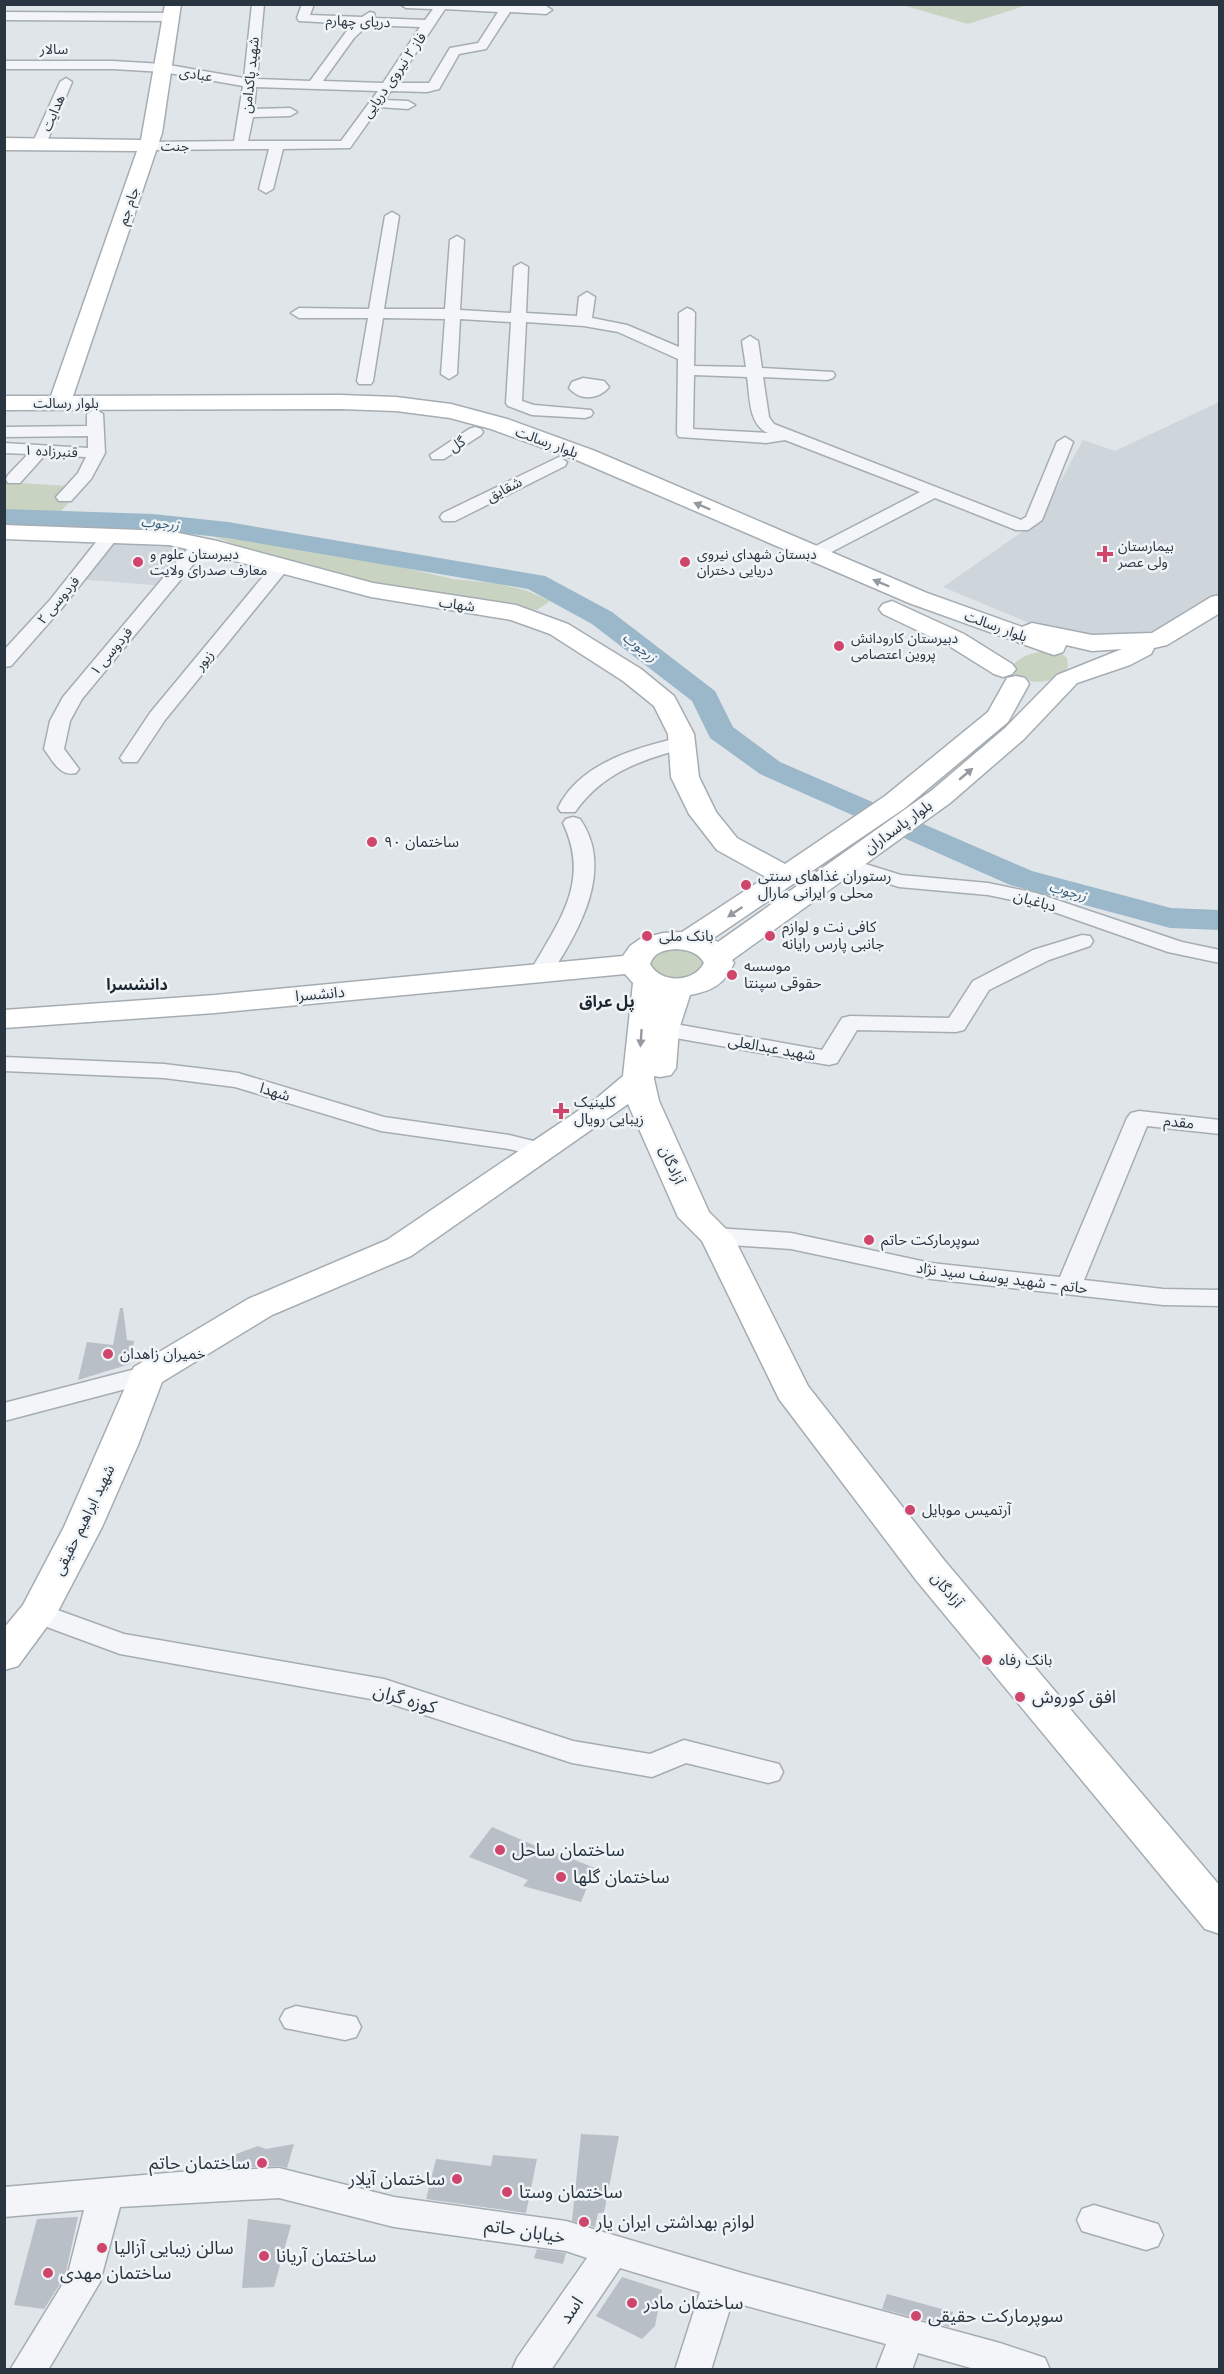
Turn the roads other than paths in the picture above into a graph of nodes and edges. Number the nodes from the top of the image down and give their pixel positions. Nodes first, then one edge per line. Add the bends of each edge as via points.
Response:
1 (258, 4) edge
2 (308, 4) edge
3 (406, 4) edge
4 (441, 5) edge
5 (488, 6) edge
6 (528, 7) edge
7 (506, 9) junction
8 (546, 10) dead end
9 (172, 11) edge
10 (4, 16) edge
11 (367, 18) junction
12 (429, 24) junction
13 (4, 64) edge
14 (163, 68) junction
15 (66, 82) dead end
16 (249, 83) junction
17 (315, 83) junction
18 (343, 85) junction
19 (387, 87) junction
20 (333, 98) dead end
21 (375, 104) junction
22 (408, 105) dead end
23 (290, 112) dead end
24 (247, 113) junction
25 (4, 144) edge
26 (39, 144) junction
27 (345, 145) joint
28 (148, 146) junction
29 (240, 146) junction
30 (277, 146) junction
31 (266, 189) dead end
32 (392, 216) dead end
33 (458, 240) dead end
34 (521, 267) dead end
35 (588, 297) dead end
36 (299, 313) dead end
37 (687, 313) dead end
38 (375, 314) junction
39 (453, 314) junction
40 (519, 317) junction
41 (584, 321) junction
42 (750, 341) dead end
43 (686, 364) junction
44 (754, 372) junction
45 (449, 374) dead end
46 (365, 381) dead end
47 (586, 393) dead end
48 (830, 396) dead end
49 (4, 403) edge
50 (60, 403) junction
51 (4, 414) edge
52 (95, 423) junction
53 (4, 432) edge
54 (475, 432) junction
55 (784, 435) junction
56 (1065, 441) dead end
57 (4, 448) edge
58 (40, 451) junction
59 (97, 453) junction
60 (438, 455) dead end
61 (559, 462) junction
62 (14, 479) dead end
63 (934, 492) junction
64 (65, 497) dead end
65 (449, 517) dead end
66 (8, 536) edge
67 (110, 536) junction
68 (200, 545) junction
69 (813, 554) junction
70 (281, 566) junction
71 (918, 598) junction
72 (1220, 602) edge
73 (989, 624) junction
74 (955, 639) junction
75 (1158, 640) junction
76 (1060, 648) junction
77 (4, 662) edge
78 (1009, 676) junction
79 (1069, 679) junction
80 (682, 743) junction
81 (130, 758) dead end
82 (69, 769) dead end
83 (864, 837) junction
84 (846, 864) junction
85 (786, 876) junction
86 (687, 941) junction
87 (1082, 941) dead end
88 (1220, 946) edge
89 (1176, 947) junction
90 (717, 957) junction
91 (1220, 957) edge
92 (542, 972) junction
93 (642, 972) junction
94 (678, 987) junction
95 (4, 1019) edge
96 (664, 1029) junction
97 (4, 1064) edge
98 (640, 1090) junction
99 (1220, 1127) edge
100 (542, 1150) junction
101 (716, 1236) junction
102 (1069, 1286) junction
103 (1220, 1298) edge
104 (147, 1375) junction
105 (4, 1412) edge
106 (38, 1613) junction
107 (4, 1656) edge
108 (768, 1772) dead end
109 (1220, 1917) edge
110 (297, 2019) dead end
111 (345, 2027) dead end
112 (106, 2193) junction
113 (4, 2202) edge
114 (1094, 2220) dead end
115 (1146, 2235) dead end
116 (612, 2250) junction
117 (720, 2283) junction
118 (907, 2334) junction
119 (28, 2370) edge
120 (530, 2370) edge
121 (693, 2370) edge
122 (894, 2370) edge
123 (1032, 2370) edge

1 - 16 street, شهید پاکدامن
2 - 11 street, دریای چهارم via 303,18
3 - 4 street
4 - 5 street
4 - 12 street, فاز ۲ نیروی دریایی
5 - 7 street
6 - 7 street
6 - 8 street
7 - 19 street, عبادی via 482,46 454,51 434,86
9 - 10 street
9 - 14 main road, جام جم
11 - 12 street, دریای چهارم
11 - 17 street
12 - 19 street, فاز ۲ نیروی دریایی
13 - 14 street, عبادی
14 - 16 street, عبادی
14 - 28 main road, جام جم
15 - 26 street, هدایت
16 - 17 street, عبادی
16 - 24 street, شهید پاکدامن
17 - 18 street, عبادی
18 - 19 street, عبادی
18 - 20 street
19 - 21 street, فاز ۲ نیروی دریایی
21 - 22 street
21 - 27 street, فاز ۲ نیروی دریایی
23 - 24 street
24 - 29 street, شهید پاکدامن
25 - 26 main road, جنت
26 - 28 main road, جنت
27 - 30 street, جنت
28 - 29 street, جنت
28 - 50 main road, جام جم
29 - 30 street, جنت
30 - 31 street
32 - 38 street
33 - 39 street
34 - 40 street
35 - 41 street
36 - 38 street
37 - 43 street
38 - 39 street
38 - 46 street
39 - 40 street
39 - 45 street
40 - 41 street
40 - 47 street via 514,404 585,417
41 - 43 street via 622,328
42 - 44 street
43 - 44 street
43 - 55 street via 685,434 766,438
44 - 48 street via 827,370
44 - 55 street via 762,421
49 - 50 main road, بلوار رسالت
69 -> 50 main road, بلوار رسالت via 587,456 451,411 363,403
51 - 52 main road, بلوار رسالت
52 - 53 street
52 - 54 main road, بلوار رسالت via 390,415
52 - 59 street
54 - 60 street, گل
54 - 61 main road, بلوار رسالت
55 - 63 street
56 - 63 street via 1033,520 1022,526
57 - 58 street, قنبرزاده ۱
58 - 59 street, قنبرزاده ۱
58 - 62 street
59 - 64 street via 85,475
61 - 65 street, شقایق
61 - 74 main road, بلوار رسالت
63 - 69 street
66 - 67 main road, شهاب
67 - 68 main road, شهاب via 169,538
67 - 77 street, فردوسی ۲
68 - 70 main road, شهاب
68 - 82 street, فردوسی ۱ via 72,697 60,721 54,749
71 -> 69 main road, بلوار رسالت
70 - 80 main road, شهاب via 371,590 539,620 632,675 665,702
70 - 81 street, زیور via 157,717
71 - 73 main road, بلوار رسالت
71 - 75 main road via 949,603 1077,642
72 - 75 main road
73 - 74 main road via 993,630 990,637 981,641
73 - 76 main road, بلوار رسالت
74 - 78 main road, بلوار رسالت
75 - 76 main road via 1129,649 1096,652
75 - 79 main road via 1121,660
76 - 78 main road, بلوار پاسداران via 1017,652 1006,659
76 - 79 main road via 1078,659 1078,669
78 - 79 main road via 1039,687
78 - 83 main road, بلوار پاسداران via 999,716 895,802
83 -> 79 main road, بلوار پاسداران via 921,812 1027,724
80 - 85 main road, شهاب via 686,777 703,814 727,844
80 - 92 street via 638,754 602,774 571,799 571,815 583,845 586,869 575,907
83 - 84 main road, بلوار پاسداران
83 - 85 main road, بلوار پاسداران
84 - 89 street, دباغیان via 899,881 988,889 1036,899
84 - 90 main road, بلوار پاسداران
85 -> 86 main road, بلوار پاسداران
86 - 90 main road via 705,946
86 - 93 main road via 665,941 647,947 636,957
87 - 96 street, شهید عبدالعلی via 1041,955 981,986 956,1024 850,1023 829,1058
88 - 89 street
89 - 91 street, دباغیان
90 - 94 main road via 718,969 708,980
92 - 93 main road, دانشسرا
92 - 95 main road, دانشسرا via 215,1004
93 - 94 main road, دانشسرا
93 -> 98 main road, آزادگان
94 - 96 main road, آزادگان
96 - 101 main road, آزادگان via 661,1090 720,1216
97 - 100 street, شهدا via 164,1071 238,1080 381,1124
98 - 100 main road via 608,1105
98 - 101 main road, آزادگان via 695,1217
99 - 102 street, مقدم via 1139,1118
100 - 104 main road via 399,1248 260,1307
101 - 102 street, حاتم - شهید یوسف سید نژاد via 791,1241 931,1271
101 - 109 main road, آزادگان via 792,1391 930,1570
102 - 103 street, حاتم - شهید یوسف سید نژاد via 1163,1297
104 - 105 street
104 - 106 main road, شهید ابراهیم حقیقی via 92,1507
106 - 107 main road, شهید ابراهیم حقیقی
106 - 108 street, کوزه گران via 120,1644 384,1690 572,1752 652,1766 684,1751
110 - 111 street
112 - 113 street, خیابان حاتم
112 - 116 street, خیابان حاتم via 279,2184 394,2212 566,2236
112 - 119 street via 83,2282
114 - 115 street
116 - 117 street, خیابان حاتم
116 - 120 street, اسد
117 - 118 street, خیابان حاتم
117 - 121 street
118 - 122 street
118 - 123 street, خیابان حاتم

